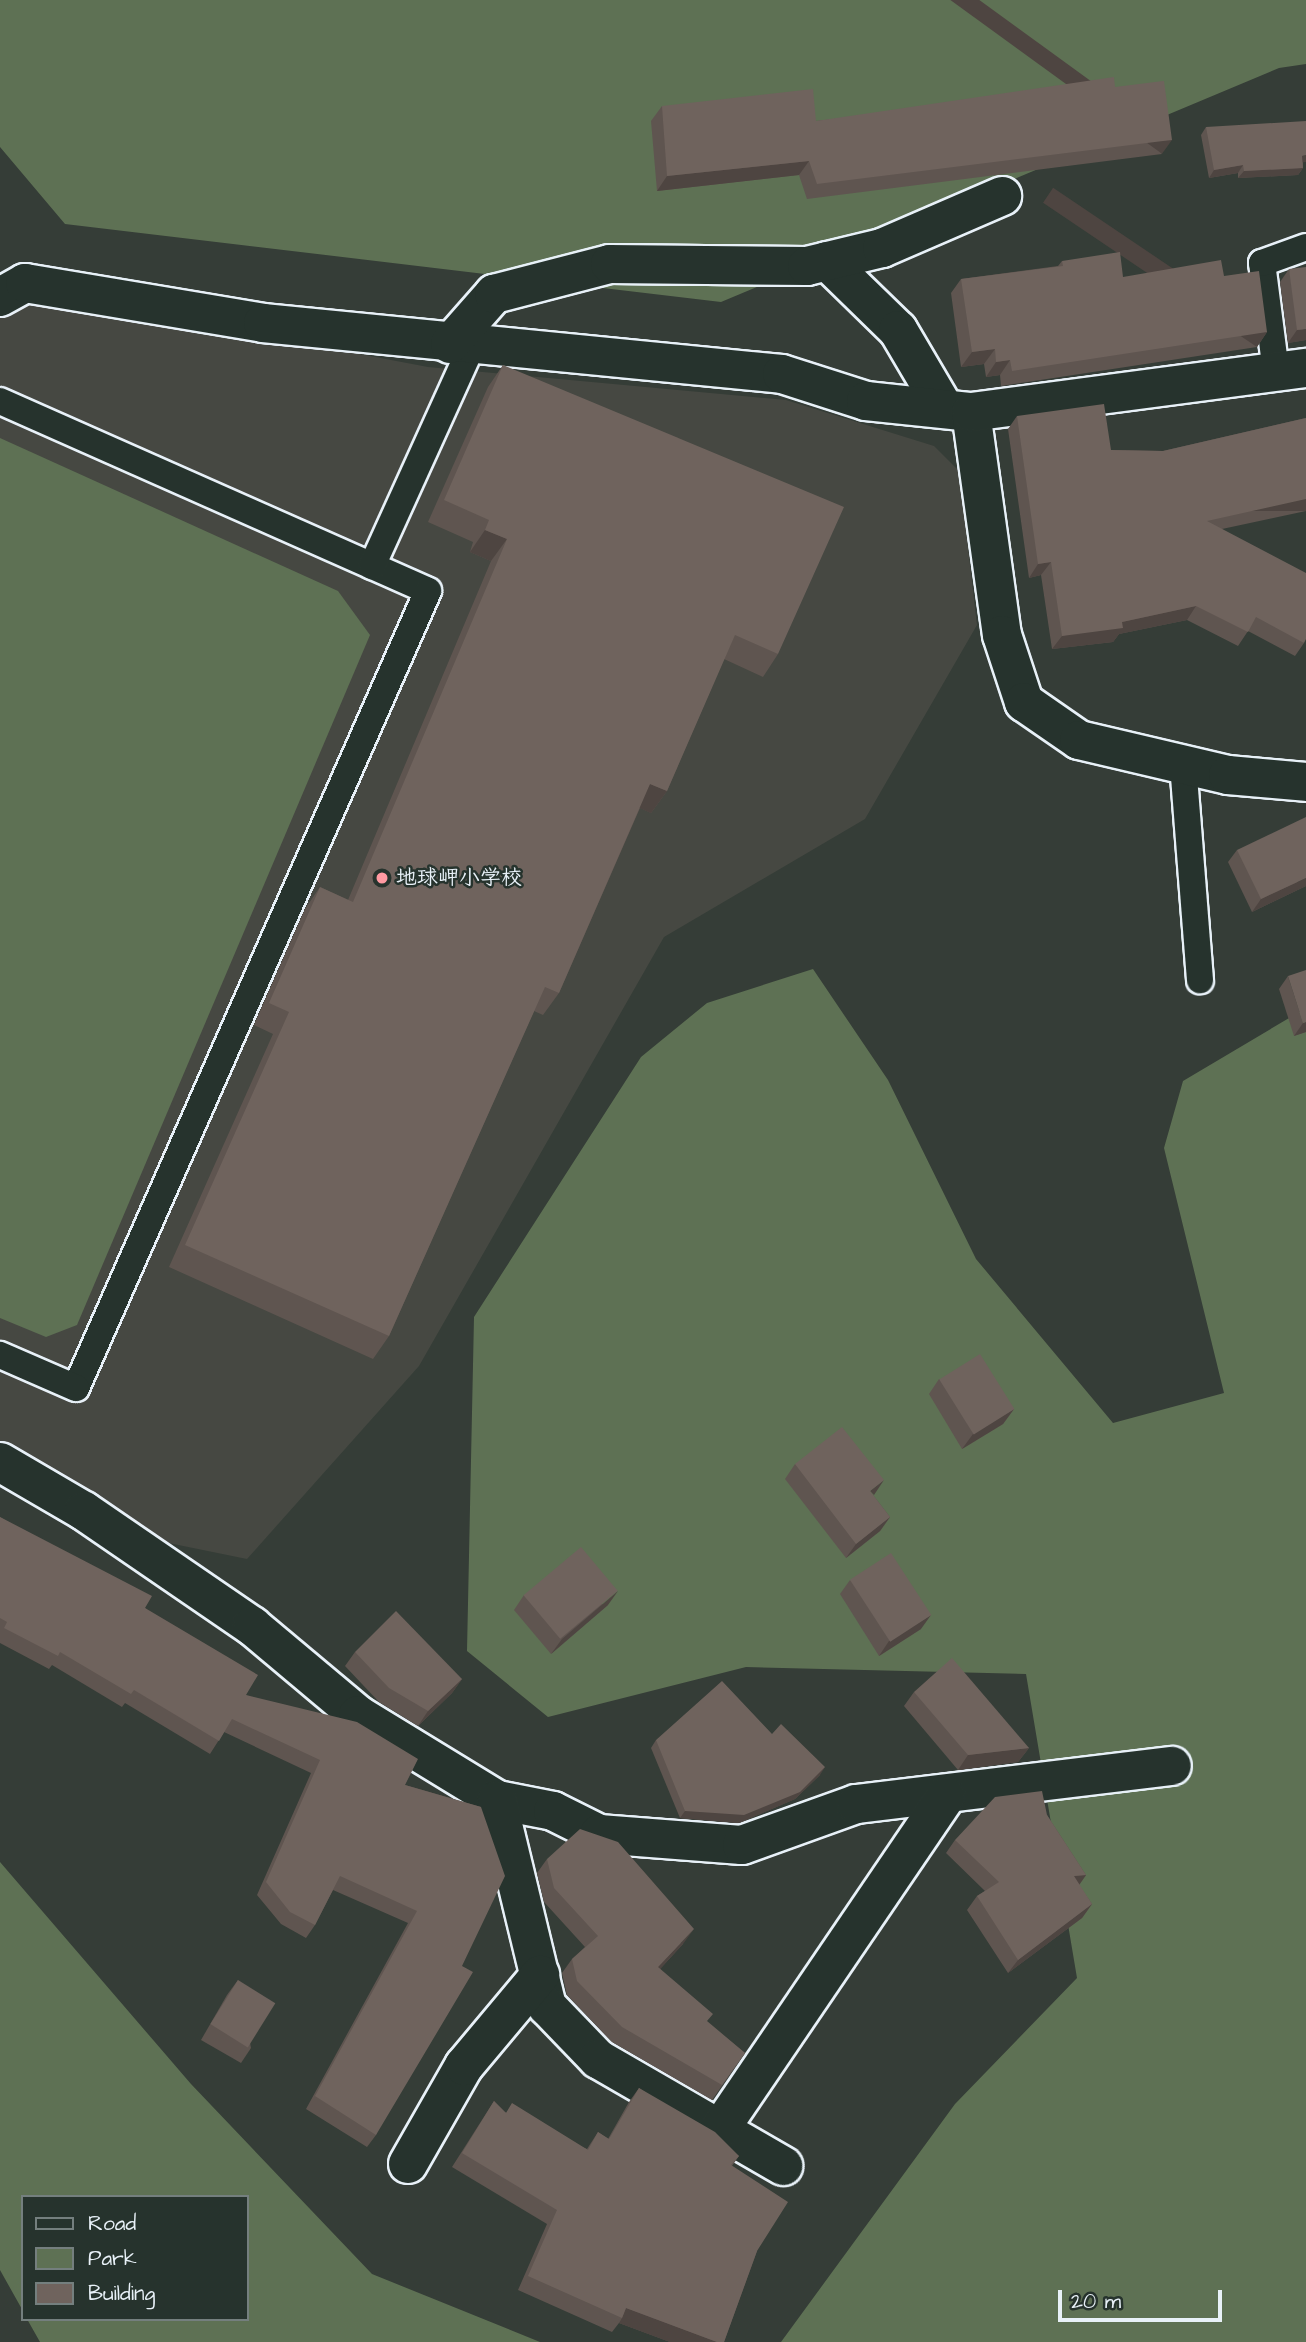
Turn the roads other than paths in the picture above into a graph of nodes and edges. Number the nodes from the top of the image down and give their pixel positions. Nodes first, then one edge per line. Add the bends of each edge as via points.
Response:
1 (1002, 196) dead end
2 (1306, 247) edge
3 (827, 261) junction
4 (0, 297) edge
5 (461, 345) junction
6 (1291, 370) edge
7 (0, 401) edge
8 (957, 410) junction
9 (372, 566) junction
10 (1183, 764) junction
11 (1306, 782) edge
12 (1200, 981) dead end
13 (0, 1355) edge
14 (0, 1462) edge
15 (1172, 1766) dead end
16 (946, 1796) junction
17 (497, 1800) junction
18 (540, 1975) junction
19 (719, 2129) junction
20 (408, 2164) dead end
21 (783, 2166) dead end

1 - 3 street via 882,248
2 - 6 lane via 1262,262
3 - 5 street via 807,266 610,264 494,294
3 - 8 street via 898,330
4 - 5 street via 25,283 263,323
5 - 8 street via 782,373 866,401
5 - 9 lane
6 - 8 street
7 - 9 lane
8 - 10 street via 1002,635 1024,702 1079,740
9 - 13 lane via 428,591 76,1388
10 - 11 street via 1228,775
10 - 12 lane
14 - 17 street via 85,1511 252,1626 358,1715
15 - 16 street
16 - 17 street via 856,1804 742,1845 598,1835 553,1811
16 - 19 street
17 - 18 street
18 - 19 street via 547,2006 598,2059
18 - 20 street via 464,2066
19 - 21 street

